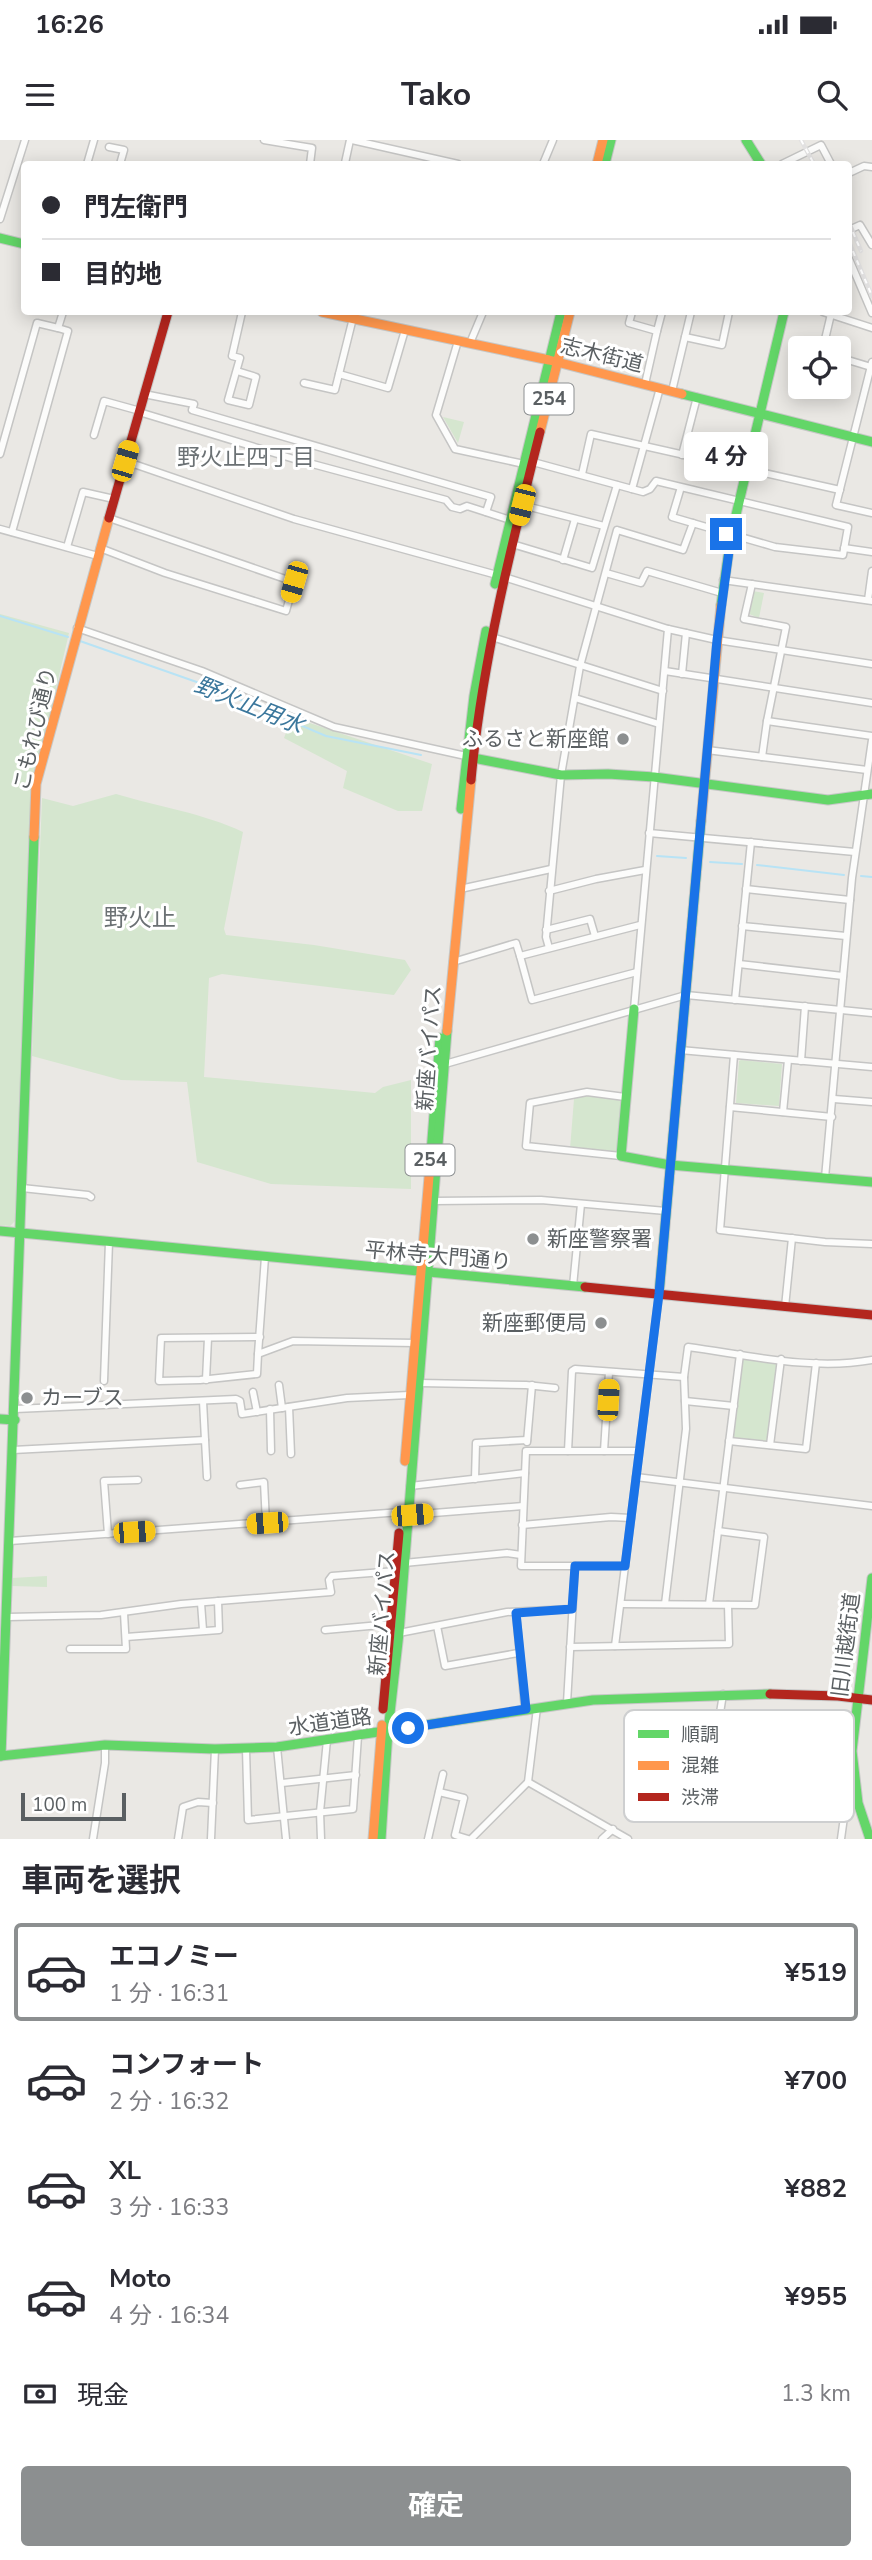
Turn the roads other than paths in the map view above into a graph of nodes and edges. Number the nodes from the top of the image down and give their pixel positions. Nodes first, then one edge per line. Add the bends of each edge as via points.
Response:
1 (25, 140) edge
2 (94, 140) edge
3 (264, 140) edge
4 (313, 140) edge
5 (351, 140) edge
6 (553, 140) edge
7 (603, 140) edge
8 (611, 140) edge
9 (746, 140) edge
10 (109, 147) dead end
11 (312, 148) junction
12 (87, 161) edge
13 (121, 161) edge
14 (310, 161) edge
15 (346, 161) edge
16 (445, 161) edge
17 (544, 161) edge
18 (598, 161) edge
19 (606, 161) edge
20 (759, 161) edge
21 (788, 161) edge
22 (829, 161) edge
23 (872, 167) edge
24 (852, 172) edge
25 (0, 219) edge
26 (852, 229) edge
27 (0, 238) edge
28 (21, 243) edge
29 (872, 245) edge
30 (852, 266) edge
31 (872, 313) edge
32 (62, 315) edge
33 (167, 315) edge
34 (241, 315) edge
35 (338, 315) edge
36 (482, 315) edge
37 (562, 315) edge
38 (631, 315) edge
39 (661, 315) edge
40 (690, 315) edge
41 (728, 315) edge
42 (783, 315) edge
43 (831, 315) edge
44 (834, 315) edge
45 (353, 318) junction
46 (58, 328) junction
47 (872, 328) edge
48 (405, 330) junction
49 (657, 331) junction
50 (825, 336) edge
51 (685, 337) junction
52 (458, 341) junction
53 (470, 343) junction
54 (851, 360) edge
55 (554, 361) junction
56 (871, 364) edge
57 (237, 371) junction
58 (339, 374) junction
59 (304, 383) dead end
60 (645, 384) junction
61 (660, 388) junction
62 (672, 391) junction
63 (144, 394) junction
64 (697, 397) junction
65 (139, 411) junction
66 (760, 413) junction
67 (94, 435) dead end
68 (854, 438) junction
69 (299, 442) junction
70 (872, 442) edge
71 (644, 446) junction
72 (0, 454) edge
73 (682, 455) junction
74 (294, 459) junction
75 (125, 461) junction
76 (529, 463) junction
77 (746, 470) junction
78 (582, 474) junction
79 (617, 485) junction
80 (681, 487) junction
81 (632, 489) junction
82 (840, 490) junction
83 (114, 499) junction
84 (739, 500) junction
85 (522, 505) junction
86 (486, 512) junction
87 (872, 513) edge
88 (109, 518) junction
89 (575, 519) junction
90 (510, 520) junction
91 (693, 523) junction
92 (604, 526) junction
93 (0, 529) edge
94 (12, 532) junction
95 (731, 536) junction
96 (509, 543) junction
97 (67, 547) junction
98 (844, 548) junction
99 (99, 552) junction
100 (872, 552) edge
101 (563, 560) junction
102 (872, 572) edge
103 (606, 573) junction
104 (501, 576) junction
105 (723, 580) junction
106 (752, 584) junction
107 (722, 593) junction
108 (870, 601) edge
109 (596, 607) junction
110 (77, 628) junction
111 (668, 629) junction
112 (686, 633) junction
113 (492, 637) junction
114 (717, 640) junction
115 (780, 650) junction
116 (872, 664) edge
117 (580, 666) junction
118 (665, 671) junction
119 (682, 674) junction
120 (713, 680) junction
121 (774, 688) junction
122 (663, 691) junction
123 (575, 698) junction
124 (872, 703) edge
125 (767, 721) junction
126 (659, 724) junction
127 (872, 738) edge
128 (707, 750) junction
129 (871, 752) edge
130 (470, 757) junction
131 (762, 757) junction
132 (867, 770) junction
133 (561, 775) junction
134 (654, 777) junction
135 (704, 784) junction
136 (868, 794) edge
137 (649, 833) junction
138 (699, 838) junction
139 (751, 842) junction
140 (855, 852) junction
141 (551, 869) junction
142 (645, 870) junction
143 (746, 888) junction
144 (460, 889) junction
145 (549, 891) junction
146 (850, 900) junction
147 (640, 925) junction
148 (742, 926) junction
149 (546, 930) junction
150 (595, 936) junction
151 (846, 936) junction
152 (549, 948) junction
153 (520, 956) junction
154 (453, 962) junction
155 (738, 964) junction
156 (637, 972) junction
157 (843, 976) junction
158 (686, 995) junction
159 (735, 1000) junction
160 (805, 1006) junction
161 (634, 1009) junction
162 (839, 1009) junction
163 (872, 1013) edge
164 (681, 1050) junction
165 (734, 1055) junction
166 (788, 1060) junction
167 (801, 1061) junction
168 (445, 1064) junction
169 (837, 1064) junction
170 (872, 1067) edge
171 (625, 1097) junction
172 (834, 1099) junction
173 (872, 1102) edge
174 (730, 1107) junction
175 (783, 1112) junction
176 (832, 1117) junction
177 (621, 1156) junction
178 (670, 1165) junction
179 (725, 1170) junction
180 (825, 1178) junction
181 (872, 1182) edge
182 (22, 1188) junction
183 (91, 1197) dead end
184 (434, 1201) junction
185 (581, 1204) junction
186 (666, 1212) junction
187 (0, 1231) edge
188 (20, 1234) junction
189 (792, 1238) junction
190 (109, 1242) junction
191 (872, 1244) edge
192 (265, 1256) junction
193 (424, 1272) junction
194 (573, 1286) junction
195 (659, 1294) junction
196 (785, 1307) junction
197 (872, 1315) edge
198 (260, 1337) junction
199 (208, 1338) junction
200 (415, 1343) junction
201 (258, 1354) junction
202 (740, 1354) junction
203 (781, 1359) junction
204 (872, 1360) edge
205 (816, 1363) junction
206 (609, 1372) junction
207 (649, 1374) junction
208 (684, 1377) junction
209 (206, 1380) junction
210 (104, 1381) dead end
211 (419, 1383) junction
212 (279, 1385) dead end
213 (532, 1385) junction
214 (555, 1388) dead end
215 (253, 1392) dead end
216 (409, 1395) junction
217 (203, 1401) junction
218 (685, 1401) junction
219 (734, 1406) junction
220 (285, 1407) junction
221 (15, 1409) junction
222 (270, 1409) junction
223 (257, 1412) junction
224 (0, 1419) edge
225 (15, 1420) junction
226 (205, 1440) junction
227 (527, 1440) junction
228 (729, 1441) junction
229 (770, 1445) junction
230 (13, 1450) junction
231 (271, 1451) dead end
232 (526, 1451) junction
233 (568, 1451) junction
234 (604, 1451) junction
235 (639, 1451) junction
236 (291, 1454) dead end
237 (525, 1473) junction
238 (207, 1477) dead end
239 (636, 1477) junction
240 (475, 1479) junction
241 (138, 1480) dead end
242 (680, 1483) junction
243 (240, 1485) dead end
244 (410, 1486) junction
245 (723, 1489) junction
246 (523, 1506) junction
247 (872, 1506) edge
248 (404, 1514) junction
249 (631, 1518) junction
250 (267, 1523) junction
251 (522, 1525) junction
252 (718, 1531) junction
253 (108, 1534) junction
254 (10, 1541) junction
255 (522, 1555) junction
256 (404, 1563) junction
257 (575, 1566) junction
258 (625, 1566) junction
259 (396, 1571) junction
260 (4, 1575) edge
261 (872, 1578) edge
262 (871, 1592) edge
263 (218, 1601) junction
264 (201, 1603) junction
265 (621, 1604) junction
266 (665, 1604) junction
267 (709, 1604) junction
268 (728, 1605) junction
269 (572, 1609) junction
270 (124, 1613) junction
271 (516, 1613) junction
272 (4, 1617) edge
273 (391, 1624) junction
274 (869, 1625) edge
275 (437, 1626) junction
276 (203, 1630) junction
277 (324, 1630) dead end
278 (399, 1633) junction
279 (126, 1637) junction
280 (615, 1646) junction
281 (570, 1647) junction
282 (70, 1649) dead end
283 (518, 1653) junction
284 (723, 1694) junction
285 (858, 1698) junction
286 (872, 1700) edge
287 (567, 1703) junction
288 (537, 1708) junction
289 (526, 1709) junction
290 (720, 1710) edge
291 (384, 1732) junction
292 (854, 1733) edge
293 (358, 1736) junction
294 (327, 1740) junction
295 (105, 1745) junction
296 (277, 1747) junction
297 (215, 1749) junction
298 (246, 1749) junction
299 (1, 1756) edge
300 (443, 1774) dead end
301 (356, 1775) junction
302 (854, 1776) edge
303 (323, 1779) junction
304 (528, 1782) junction
305 (282, 1783) junction
306 (855, 1789) joint
307 (439, 1792) junction
308 (212, 1803) junction
309 (320, 1812) junction
310 (284, 1816) junction
311 (613, 1829) junction
312 (93, 1839) edge
313 (178, 1839) edge
314 (211, 1839) edge
315 (286, 1839) edge
316 (321, 1839) edge
317 (373, 1839) edge
318 (381, 1839) edge
319 (428, 1839) edge
320 (470, 1839) edge
321 (601, 1839) edge
322 (628, 1839) edge
323 (870, 1839) edge

1 - 25 street
2 - 12 street
3 - 11 street
4 - 11 street
5 - 15 street
5 - 16 street
6 - 17 street
7 - 18 main road
8 - 19 main road
9 - 20 main road
10 - 13 street via 124,150
11 - 14 street
21 - 22 street via 821,145
23 - 24 street
26 - 29 street via 860,225
27 - 28 main road
30 - 31 street
32 - 46 street
33 - 63 main road, こもれび通り
34 - 57 street via 232,355 240,358
35 - 45 main road, 志木街道
36 - 53 street
37 - 55 main road, 新座バイパス / 254
38 - 49 street via 629,323
39 - 49 street
40 - 51 street
41 - 51 street via 722,345
42 - 66 main road
43 - 50 street
44 - 47 street
45 - 48 main road, 志木街道
45 - 58 street
46 - 72 street via 37,323
46 - 94 street via 68,331
48 - 52 main road, 志木街道
48 - 58 street via 388,388
49 - 60 street
51 - 62 street
52 - 53 main road, 志木街道
52 - 76 street via 436,415 455,449
53 - 55 main road, 志木街道
54 - 56 street
55 - 60 main road, 志木街道
55 - 76 main road, 新座バイパス / 254
56 - 68 street
57 - 57 street via 228,400 249,405 256,377
58 - 59 street via 335,390
60 - 61 main road, 志木街道
61 - 62 main road, 志木街道
61 - 71 street
62 - 64 main road, 志木街道
63 - 65 main road, こもれび通り
63 - 69 street via 194,404 192,410
64 - 66 main road, 志木街道
64 - 73 street
65 - 67 street via 104,401
65 - 74 street
65 - 75 main road, こもれび通り
66 - 68 main road, 志木街道
66 - 77 main road
68 - 70 main road, 志木街道
68 - 82 street
69 - 74 street
69 - 86 street via 491,497
71 - 73 street
71 - 78 street via 591,434
71 - 81 street
73 - 77 street
74 - 86 street via 446,500 452,507
75 - 83 main road, こもれび通り
75 - 104 street via 294,519
76 - 78 street
76 - 85 main road, 新座バイパス / 254
76 - 90 main road, 新座バイパス / 254
77 - 82 street
77 - 84 main road
78 - 79 street
79 - 81 street
79 - 92 street
80 - 81 street via 656,481 643,492
80 - 84 street
80 - 91 street via 672,517
82 - 87 street via 836,505
83 - 88 main road, こもれび通り
83 - 97 street via 83,492
84 - 95 main road
84 - 98 street via 848,527
85 - 89 street
85 - 96 main road, 新座バイパス / 254
86 - 90 street
88 - 99 main road, こもれび通り
88 - 99 street via 294,582 286,611
89 - 92 street
89 - 101 street
90 - 96 main road, 新座バイパス / 254
91 - 95 street
91 - 103 street via 683,550 617,530
92 - 101 street via 592,568
93 - 94 street
94 - 97 street
95 - 98 street via 843,555
95 - 105 main road
96 - 101 street
96 - 104 main road, 新座バイパス / 254
97 - 99 street
98 - 100 street
99 - 110 main road, こもれび通り
102 - 108 street
103 - 107 street via 641,583 647,571
103 - 109 street
104 - 109 street
104 - 113 main road, 新座バイパス / 254
104 - 130 main road, 新座バイパス / 254 via 474,696
105 - 106 street
105 - 107 main road
106 - 108 street
106 - 115 street via 744,619 786,627
107 - 114 main road
109 - 111 street
109 - 117 street
110 - 130 street via 202,671 334,727
110 - 182 main road, こもれび通り via 36,783
111 - 112 street
111 - 118 street
112 - 114 street
112 - 119 street
113 - 117 street
113 - 130 main road, 新座バイパス / 254
114 - 115 street
114 - 120 main road
115 - 116 street
115 - 121 street
117 - 122 street
117 - 123 street
118 - 119 street
118 - 122 street
119 - 120 street
120 - 121 street
120 - 128 main road
121 - 124 street
121 - 125 street
122 - 126 street
123 - 126 street
123 - 133 street
125 - 127 street
125 - 131 street
126 - 134 street
127 - 129 street
128 - 131 street
128 - 135 main road
129 - 132 street
130 - 133 main road
130 - 144 main road, 新座バイパス / 254
130 - 193 main road, 新座バイパス / 254
131 - 132 street
132 - 136 street
133 - 134 main road
133 - 141 street
134 - 135 main road
134 - 137 street
135 - 136 main road via 828,800
135 - 138 main road
136 - 140 street
137 - 138 street
137 - 142 street
138 - 139 street
138 - 158 main road
139 - 140 street
139 - 143 street
140 - 146 street
141 - 144 street
141 - 145 street
142 - 145 street
142 - 147 street
143 - 146 street
143 - 148 street
144 - 154 main road, 新座バイパス / 254
145 - 149 street
146 - 151 street
147 - 150 street
147 - 156 street
148 - 151 street
148 - 155 street
149 - 150 street via 590,919
149 - 152 street
150 - 152 street
151 - 157 street
152 - 153 street
153 - 154 street via 516,943
153 - 156 street via 532,1000
154 - 168 main road, 新座バイパス / 254
155 - 157 street
155 - 159 street
156 - 161 street
157 - 162 street
158 - 159 street
158 - 161 street
158 - 164 main road
159 - 160 street
160 - 162 street
160 - 167 street
161 - 168 street
161 - 171 main road
162 - 163 street
162 - 169 street
164 - 165 street
164 - 178 main road
165 - 166 street
165 - 174 street
166 - 167 street
166 - 175 street
167 - 169 street
168 - 184 main road, 新座バイパス / 254
169 - 170 street
169 - 172 street
171 - 177 main road
171 - 177 street via 587,1092 530,1103 526,1146
172 - 173 street
172 - 176 street
174 - 175 street
174 - 179 street
175 - 176 street
176 - 180 street
177 - 178 main road
178 - 179 main road
178 - 186 main road
179 - 180 main road
179 - 189 street via 720,1230
180 - 181 main road
182 - 183 street
182 - 188 main road, こもれび通り
184 - 185 street
184 - 193 main road, 新座バイパス / 254
185 - 186 street
185 - 194 street
186 - 195 main road
187 - 188 main road, 平林寺大門通り
188 - 190 main road, 平林寺大門通り
188 - 221 main road, こもれび通り
189 - 191 street
189 - 196 street
190 - 192 main road, 平林寺大門通り
190 - 210 street
192 - 193 main road, 平林寺大門通り
192 - 198 street
193 - 194 main road, 平林寺大門通り
193 - 200 main road, 新座バイパス / 254
193 - 211 main road, 新座バイパス / 254
194 - 195 main road, 平林寺大門通り
195 - 196 main road, 平林寺大門通り
195 - 207 street
196 - 197 main road, 平林寺大門通り
198 - 199 street
198 - 201 street
199 - 209 street
199 - 209 street via 161,1338 159,1381
200 - 201 street via 293,1341
200 - 216 main road, 新座バイパス / 254
201 - 209 street via 257,1374
202 - 203 street
202 - 208 street via 688,1347
202 - 219 street
203 - 205 street
203 - 229 street
204 - 205 street
205 - 229 street via 806,1448
206 - 207 street
206 - 233 street via 572,1371
206 - 234 street
207 - 208 street
207 - 235 street
208 - 218 street
211 - 213 street
211 - 244 main road, 新座バイパス / 254
212 - 220 street
213 - 214 street
213 - 227 street
215 - 223 street
216 - 220 street
216 - 248 main road, 新座バイパス / 254
217 - 221 street
217 - 223 street via 236,1399 242,1414
217 - 226 street
218 - 219 street
218 - 242 street
219 - 228 street
220 - 222 street
220 - 236 street
221 - 225 main road, こもれび通り
222 - 223 street
222 - 231 street
224 - 225 main road
225 - 230 main road, こもれび通り
226 - 230 street
226 - 238 street
227 - 232 street
227 - 240 street via 476,1443
228 - 229 street
228 - 245 street
230 - 254 main road, こもれび通り
232 - 233 street
232 - 237 street
233 - 234 street
234 - 235 street
235 - 239 street
237 - 240 street
237 - 246 street
239 - 242 street
239 - 249 street
240 - 244 street
241 - 253 street via 104,1482
242 - 245 street
242 - 266 street
243 - 250 street via 264,1482
244 - 248 main road, 新座バイパス / 254
245 - 247 street
245 - 252 street
246 - 248 street
246 - 251 street
248 - 250 street
248 - 256 main road, 新座バイパス / 254
248 - 259 main road, 新座バイパス / 254
249 - 251 street
249 - 258 street
250 - 253 street
251 - 255 street
252 - 267 street
252 - 268 street via 764,1537 755,1605
253 - 254 street
254 - 260 main road, こもれび通り
255 - 256 street
255 - 257 street via 521,1566
256 - 278 main road, 新座バイパス / 254
257 - 258 street
257 - 269 street
258 - 265 street
259 - 263 street via 332,1576 331,1592
259 - 273 main road, 新座バイパス / 254
260 - 272 main road, こもれび通り
261 - 262 main road, 旧川越街道
262 - 274 main road, 旧川越街道
263 - 264 street
263 - 276 street via 219,1630
264 - 270 street
264 - 276 street
265 - 266 street
265 - 280 street
266 - 267 street
267 - 268 street
268 - 280 street via 729,1644
269 - 271 street
269 - 281 street
270 - 272 street
270 - 279 street
271 - 275 street
271 - 283 street
272 - 299 main road, こもれび通り
273 - 277 street
273 - 291 main road, 新座バイパス / 254
274 - 285 main road, 旧川越街道
275 - 278 street
275 - 283 street via 445,1667
276 - 279 street
278 - 291 main road, 新座バイパス / 254
279 - 282 street via 126,1649
280 - 281 street
281 - 287 street
283 - 289 street
284 - 285 main road, 水道道路
284 - 287 main road, 水道道路
284 - 290 street
285 - 286 main road, 水道道路
285 - 292 main road, 旧川越街道
287 - 288 main road, 水道道路
288 - 289 main road, 水道道路
288 - 304 street
289 - 291 main road, 水道道路
291 - 293 main road, 水道道路
291 - 317 main road, 新座バイパス / 254
291 - 318 main road, 新座バイパス / 254
293 - 294 main road, 水道道路
293 - 301 street
294 - 296 main road, 水道道路
294 - 303 street
295 - 297 main road, 水道道路
295 - 299 main road, 水道道路
295 - 312 street
296 - 298 main road, 水道道路
296 - 305 street
297 - 298 main road, 水道道路
297 - 308 street
298 - 310 street via 248,1820
300 - 307 street
301 - 303 street
301 - 309 street via 353,1809
302 - 306 main road, 旧川越街道
303 - 305 street
303 - 309 street
304 - 311 street
304 - 320 street
305 - 310 street
306 - 323 main road, 旧川越街道
307 - 319 street
307 - 320 street via 464,1798 455,1835
308 - 313 street via 183,1807
308 - 314 street
309 - 310 street
309 - 316 street
310 - 315 street
311 - 321 street
311 - 322 street

